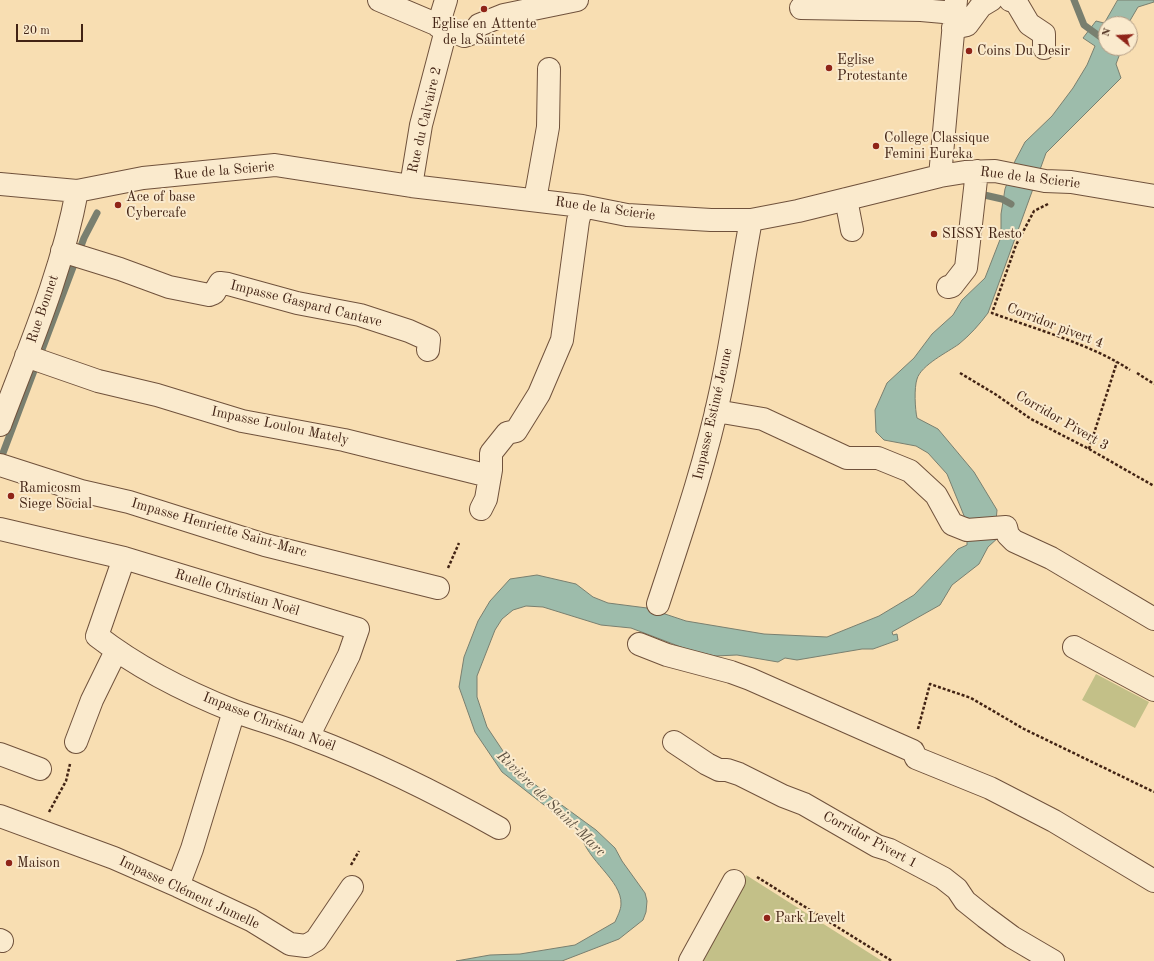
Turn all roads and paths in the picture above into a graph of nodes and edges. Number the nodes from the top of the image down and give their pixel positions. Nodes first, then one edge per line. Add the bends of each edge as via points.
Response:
1 (378, 0) edge
2 (446, 0) edge
3 (577, 0) edge
4 (991, 0) edge
5 (1010, 0) edge
6 (801, 8) dead end
7 (955, 13) edge
8 (442, 28) junction
9 (1044, 48) dead end
10 (549, 69) dead end
11 (986, 171) junction
12 (940, 176) junction
13 (0, 184) edge
14 (411, 186) junction
15 (76, 191) junction
16 (1154, 196) edge
17 (846, 199) junction
18 (535, 200) junction
19 (1055, 200) dead end
20 (582, 206) junction
21 (751, 220) junction
22 (852, 230) dead end
23 (74, 254) junction
24 (948, 287) dead end
25 (428, 350) dead end
26 (34, 359) junction
27 (1118, 362) junction
28 (1130, 370) dead end
29 (1137, 373) dead end
30 (960, 374) dead end
31 (1154, 384) edge
32 (716, 411) junction
33 (0, 425) edge
34 (1089, 448) junction
35 (2, 466) edge
36 (489, 476) junction
37 (1154, 486) edge
38 (481, 509) dead end
39 (0, 529) edge
40 (459, 543) dead end
41 (124, 558) junction
42 (438, 588) joint
43 (658, 604) dead end
44 (1154, 619) edge
45 (639, 644) dead end
46 (1074, 647) dead end
47 (116, 651) junction
48 (1154, 690) edge
49 (234, 711) junction
50 (916, 736) dead end
51 (308, 737) junction
52 (76, 742) joint
53 (674, 742) dead end
54 (0, 754) edge
55 (40, 768) dead end
56 (1154, 792) edge
57 (0, 816) edge
58 (499, 828) dead end
59 (36, 830) junction
60 (734, 881) joint
61 (1154, 881) edge
62 (178, 886) junction
63 (352, 887) dead end
64 (690, 961) edge
65 (892, 961) edge
66 (1053, 961) edge

1 - 8 street
2 - 8 street, Rue du Calvaire 2
3 - 8 street via 504,15 480,25 473,33 464,36
4 - 7 street via 981,6 966,25
5 - 9 street via 1016,2 1029,24 1044,34
6 - 7 street
7 - 12 street
8 - 14 street, Rue du Calvaire 2
10 - 18 street via 548,127
11 - 12 street, Rue de la Scierie
11 - 16 street, Rue de la Scierie
11 - 24 street via 966,268 952,286
12 - 17 street, Rue de la Scierie
13 - 15 street, Rue de la Scierie
14 - 15 street, Rue de la Scierie via 275,165 143,178
14 - 18 street, Rue de la Scierie
15 - 23 street, Rue Bonnet via 71,222
17 - 21 street, Rue de la Scierie
17 - 22 street
18 - 20 street, Rue de la Scierie
19 - 27 path, Corridor pivert 4 via 1034,210 1016,245 992,313
20 - 21 street, Rue de la Scierie via 627,215
20 - 36 street via 562,340 539,394 516,431 507,433 490,452
21 - 32 street, Impasse Estimé Jeune
23 - 25 street, Impasse Gaspard Cantave via 169,286 209,295 214,293 220,283 228,284 297,303 360,315 429,340
23 - 26 street, Rue Bonnet via 47,302
26 - 33 street, Rue Bonnet
26 - 36 street, Impasse Loulou Mately via 242,421 344,440
27 - 28 path, Corridor pivert 4
27 - 34 path
29 - 31 path
30 - 34 path, Corridor Pivert 3 via 1005,400 1031,419
32 - 43 street, Impasse Estimé Jeune via 697,484
32 - 44 street via 763,419 847,458 878,458 910,471 936,495 952,524 967,530 1006,527 1008,535 1014,541 1051,558
34 - 37 path, Corridor Pivert 3
35 - 42 street, Impasse Henriette Saint-Marc via 81,491 129,502 265,545
36 - 38 street via 486,499
39 - 41 street, Ruelle Christian Noël
40 - 42 path
41 - 47 street, Impasse Christian Noël via 96,636
41 - 51 street, Ruelle Christian Noël via 358,628 350,655
45 - 61 street via 674,657 731,672 913,751 916,758 990,788 1054,821
46 - 48 street
47 - 49 street, Impasse Christian Noël via 142,668
47 - 52 street via 92,700
49 - 51 street, Impasse Christian Noël
49 - 62 street via 192,849
50 - 56 path via 930,684 971,698 1024,729
51 - 58 street, Impasse Christian Noël via 389,770
52 - 59 path via 66,781
53 - 66 street, Corridor Pivert 1 via 707,764 719,770 739,774 804,804 876,846 890,850 943,878 985,917 1012,937
54 - 55 street
57 - 59 street, Impasse Clément Jumelle
59 - 62 street, Impasse Clément Jumelle via 114,858
60 - 64 street
60 - 65 path via 740,874 753,874
62 - 63 street, Impasse Clément Jumelle via 251,920 290,944 306,946 316,940

